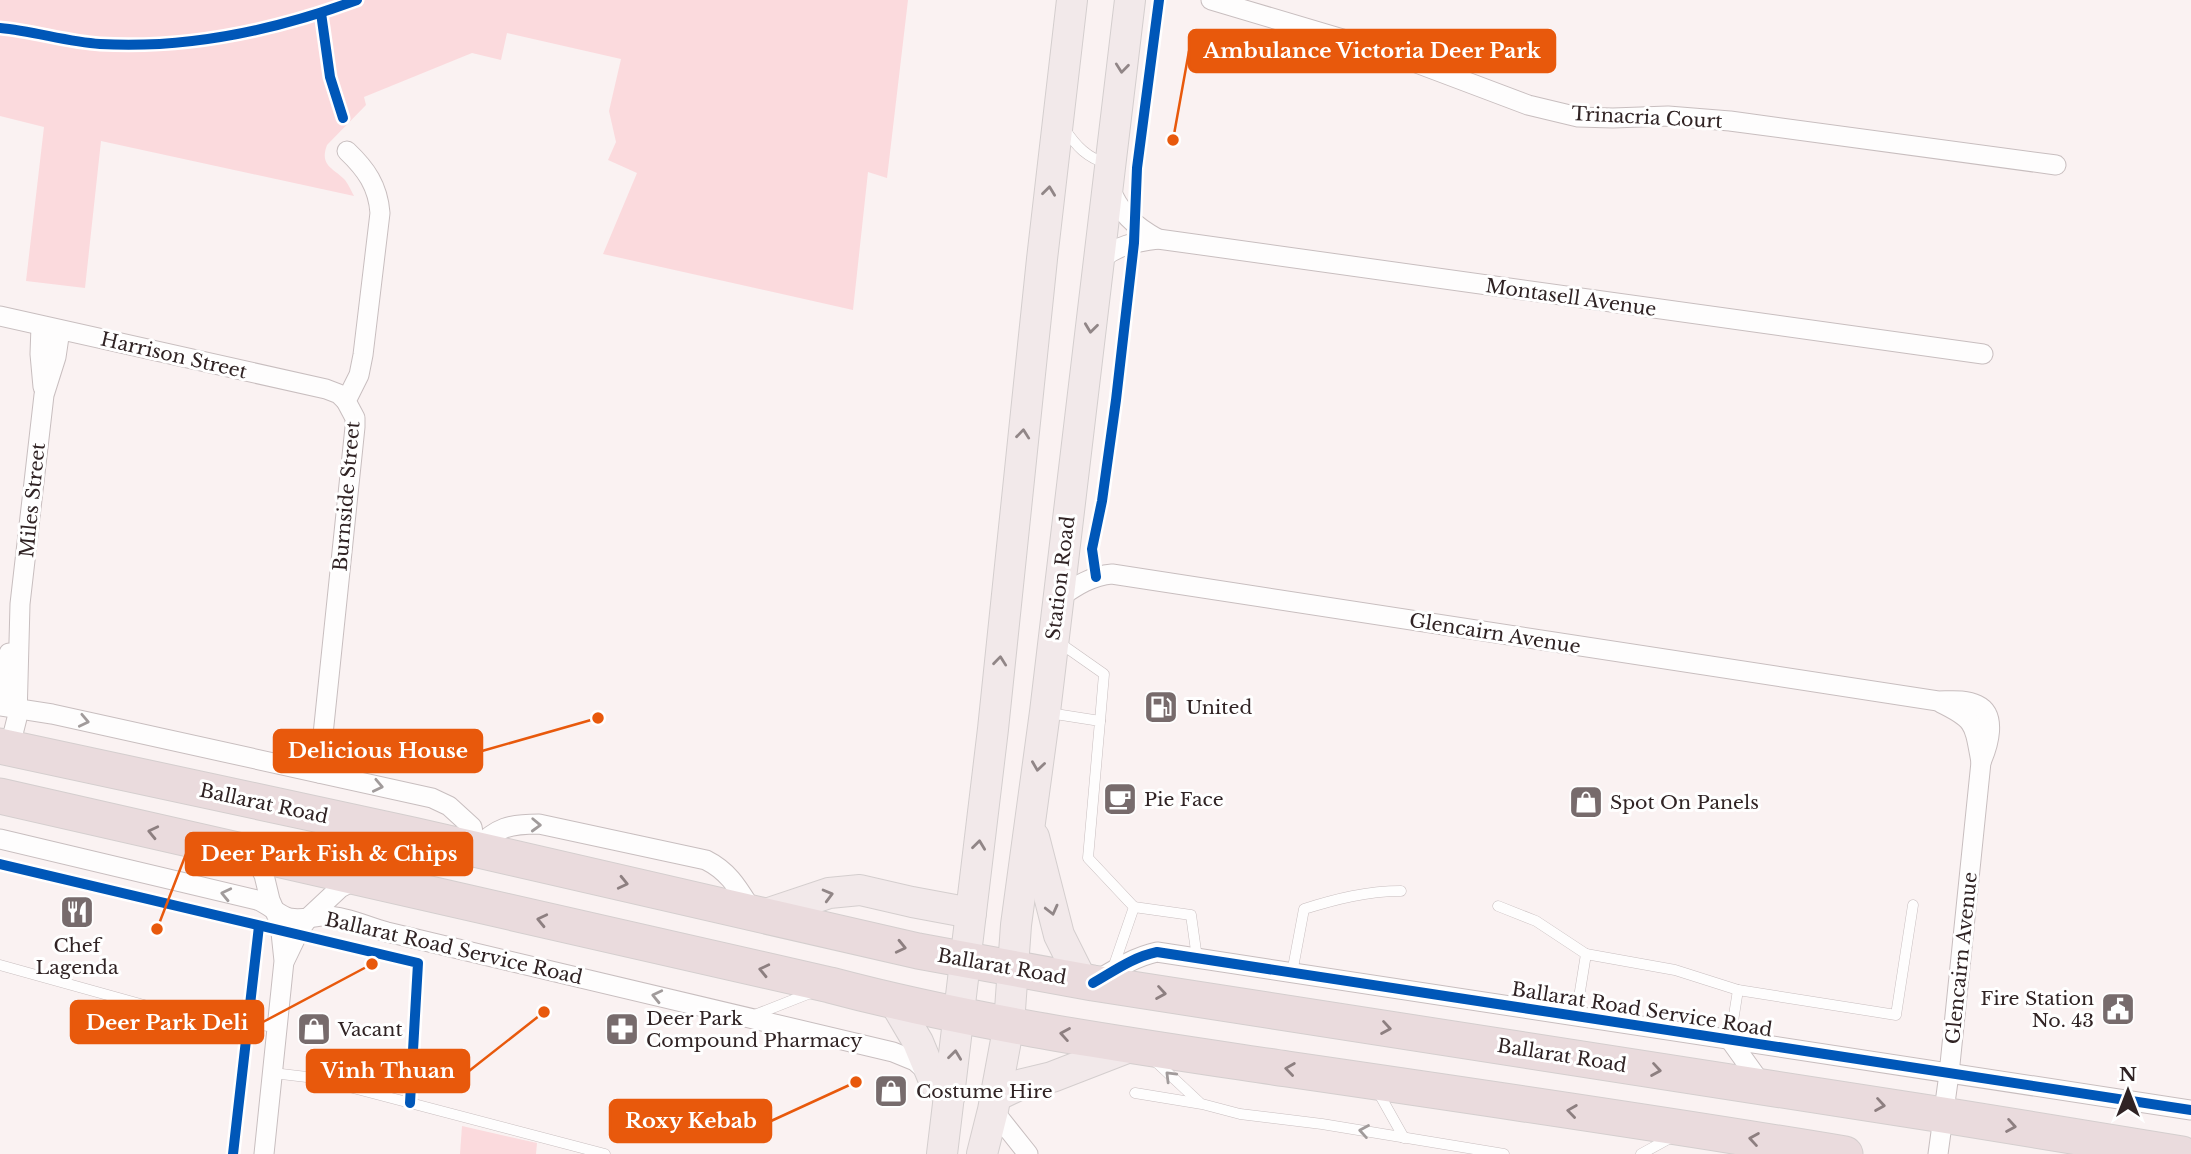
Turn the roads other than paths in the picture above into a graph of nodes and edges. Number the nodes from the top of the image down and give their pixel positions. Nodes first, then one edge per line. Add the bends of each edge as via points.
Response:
1 (1072, 0) edge
2 (1130, 0) edge
3 (1211, 0) edge
4 (1058, 118) junction
5 (347, 150) dead end
6 (2056, 165) dead end
7 (1110, 176) junction
8 (1158, 239) junction
9 (1099, 261) junction
10 (0, 316) edge
11 (51, 328) junction
12 (1983, 354) dead end
13 (346, 401) junction
14 (1057, 599) junction
15 (20, 604) junction
16 (1052, 638) junction
17 (0, 697) edge
18 (9, 706) edge
19 (1045, 712) junction
20 (1100, 721) junction
21 (2, 751) edge
22 (319, 773) junction
23 (0, 796) edge
24 (1030, 820) junction
25 (0, 839) edge
26 (475, 849) junction
27 (254, 856) junction
28 (359, 878) junction
29 (1401, 891) dead end
30 (1913, 905) dead end
31 (1498, 906) dead end
32 (1134, 907) junction
33 (274, 909) junction
34 (971, 913) junction
35 (758, 914) junction
36 (309, 917) junction
37 (1586, 954) junction
38 (1197, 958) junction
39 (965, 959) junction
40 (284, 961) junction
41 (0, 965) edge
42 (1012, 968) junction
43 (1292, 973) junction
44 (1096, 978) junction
45 (830, 985) junction
46 (1738, 990) junction
47 (895, 1003) junction
48 (959, 1015) junction
49 (1576, 1016) junction
50 (748, 1017) junction
51 (1009, 1024) junction
52 (278, 1027) junction
53 (1730, 1040) junction
54 (1135, 1046) junction
55 (273, 1073) junction
56 (1949, 1074) junction
57 (1372, 1082) junction
58 (942, 1085) junction
59 (1763, 1086) junction
60 (1135, 1093) dead end
61 (995, 1103) junction
62 (1202, 1104) junction
63 (2191, 1110) edge
64 (1943, 1115) junction
65 (1688, 1128) junction
66 (1404, 1138) junction
67 (264, 1154) edge
68 (605, 1154) edge
69 (942, 1154) edge
70 (982, 1154) edge
71 (1028, 1154) edge
72 (1504, 1154) edge
73 (1642, 1154) edge
74 (1845, 1154) edge
75 (1938, 1154) edge
76 (2182, 1154) edge

1 - 4 main road
2 -> 7 main road, Station Road
3 - 6 street, Trinacria Court via 1390,53 1528,105 1578,117 1730,121
4 - 7 lane via 1073,142
34 -> 4 main road
5 - 13 street, Burnside Street via 370,176 380,213 363,355
7 - 8 street, Montasell Avenue via 1116,204 1128,219
7 - 9 main road, Station Road
8 - 9 street, Montasell Avenue via 1125,244
8 - 12 street, Montasell Avenue
9 -> 14 main road, Station Road
10 - 11 street, Harrison Street
11 - 13 street, Harrison Street via 326,389
11 - 15 street, Miles Street via 56,357 44,395
13 - 22 street, Burnside Street via 355,426
14 - 16 main road, Station Road
14 - 56 street, Glencairn Avenue via 1081,583 1112,575 1938,701 1968,717 1981,762
15 - 17 street, Miles Street
15 - 18 street, Miles Street
16 - 19 main road, Station Road
16 - 20 lane via 1104,674
18 - 21 street, Miles Street via 16,726
18 -> 22 street
19 - 20 lane
19 -> 24 main road, Station Road
20 - 32 lane via 1088,858
21 - 26 highway, Ballarat Road
22 -> 26 street via 438,800 472,827
27 -> 23 highway
24 - 42 main road, Station Road
24 -> 44 main road via 1059,935
33 -> 25 street, Ballarat Road Service Road via 257,900
26 -> 35 highway, Ballarat Road
27 - 28 highway
27 - 33 street
28 - 36 street via 340,888
45 -> 28 highway
29 - 43 lane via 1340,898 1304,909
30 - 46 lane via 1896,1015
31 - 37 lane via 1536,921
32 - 38 lane via 1191,915
32 - 44 lane
33 - 36 street, Ballarat Road Service Road via 289,918
33 - 40 street
35 -> 34 main road via 829,893 860,890
34 - 39 main road
35 -> 39 highway, Ballarat Road
36 - 40 street
50 -> 36 street, Ballarat Road Service Road via 387,932 341,917
37 - 46 lane via 1675,970
37 - 49 lane
38 - 43 street, Ballarat Road Service Road
38 - 44 street, Ballarat Road Service Road via 1157,952
39 - 42 highway, Ballarat Road
39 - 48 main road
40 - 52 street
41 - 52 lane via 187,1017
42 - 44 highway, Ballarat Road
42 - 51 main road, Station Road
43 - 49 street, Ballarat Road Service Road
44 -> 59 highway, Ballarat Road
45 - 47 highway
45 - 50 lane
46 - 53 lane
47 - 48 highway
47 - 58 main road
48 - 51 highway
58 -> 48 main road
49 - 53 street, Ballarat Road Service Road
50 - 58 street, Ballarat Road Service Road via 900,1054
54 -> 51 highway
51 - 61 main road, Station Road
52 - 55 street
53 - 56 street, Ballarat Road Service Road
53 - 59 street, Ballarat Road Service Road
57 -> 54 highway
54 - 61 main road via 1019,1085
62 -> 54 lane
55 - 67 street
55 - 68 lane via 315,1078
56 - 63 street, Ballarat Road Service Road
56 - 64 street, Glencairn Avenue
65 -> 57 highway
57 - 66 lane
58 - 69 main road
59 -> 64 highway, Ballarat Road
60 - 62 lane
61 - 70 main road, Station Road
61 - 71 street
66 -> 62 lane via 1240,1114
64 - 75 street, Glencairn Avenue
64 -> 76 highway, Ballarat Road
65 - 73 lane
74 -> 65 highway
66 - 72 lane

